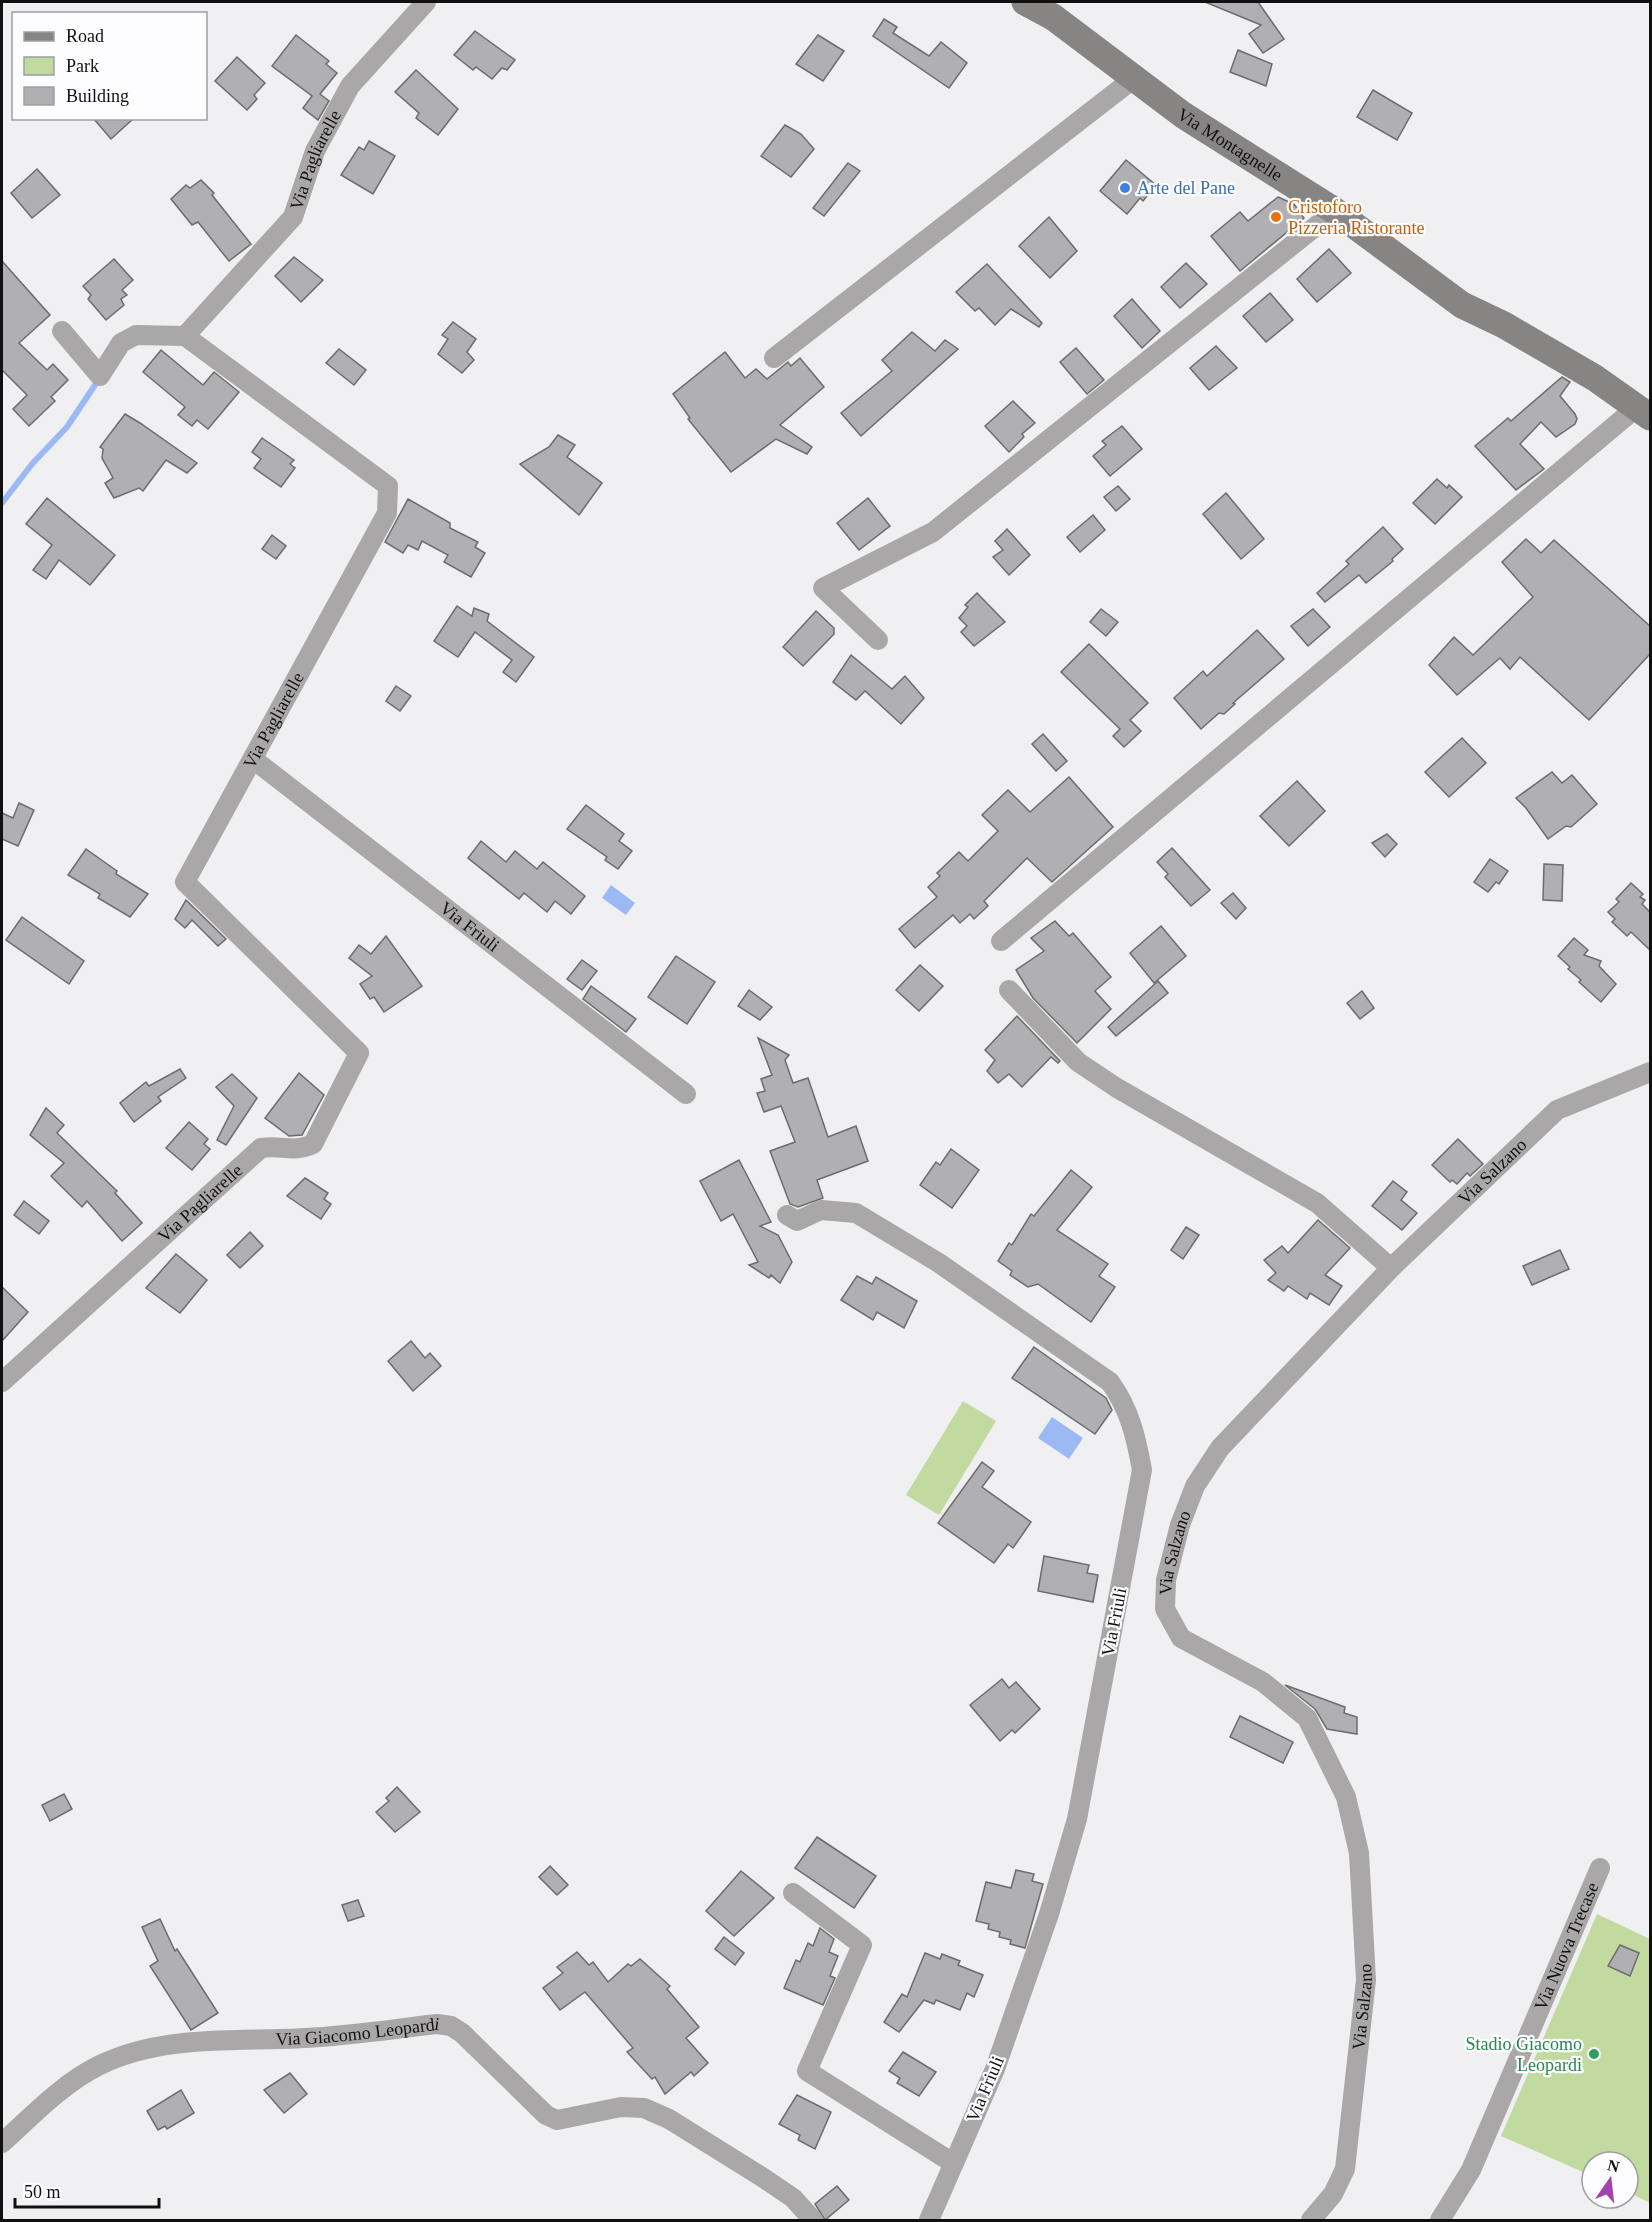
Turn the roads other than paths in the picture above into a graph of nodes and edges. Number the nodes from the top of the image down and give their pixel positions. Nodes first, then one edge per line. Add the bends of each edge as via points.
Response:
1 (426, 2) edge
2 (1025, 2) edge
3 (1133, 79) junction
4 (1335, 211) junction
5 (62, 331) dead end
6 (185, 336) junction
7 (774, 358) dead end
8 (1644, 412) edge
9 (878, 640) dead end
10 (253, 759) junction
11 (1001, 941) dead end
12 (1009, 990) dead end
13 (1650, 1072) edge
14 (686, 1094) dead end
15 (787, 1215) dead end
16 (1390, 1268) junction
17 (2, 1382) edge
18 (1600, 1868) dead end
19 (793, 1893) dead end
20 (2, 2143) edge
21 (952, 2163) junction
22 (813, 2220) edge
23 (929, 2220) edge
24 (1311, 2220) edge
25 (1440, 2220) edge

1 - 6 street, Via Pagliarelle via 350,86 315,151 293,217
2 - 3 street, Via Montagnelle via 1053,17
3 - 4 street, Via Montagnelle
3 - 7 street
4 - 8 street, Via Montagnelle via 1462,305 1594,378
4 - 9 street via 933,532 823,588
5 - 6 street via 100,376 121,343 136,334
6 - 10 street, Via Pagliarelle via 388,486 387,513
8 - 11 street
10 - 14 street, Via Friuli
10 - 17 street, Via Pagliarelle via 185,882 359,1053 313,1144 300,1150 261,1148
12 - 16 street via 1078,1062 1317,1203
13 - 16 street, Via Salzano via 1557,1110
15 - 21 street, Via Friuli via 797,1221 821,1210 856,1213 939,1263 1110,1382 1126,1404 1142,1470 1077,1819 1050,1914 995,2069
16 - 24 street, Via Salzano via 1220,1448 1195,1486 1166,1581 1165,1609 1181,1638 1263,1682 1307,1718 1346,1797 1359,1853 1366,1980 1345,2169 1333,2194
18 - 25 street, Via Nuova Trecase via 1471,2170
19 - 21 street via 862,1945 807,2071
20 - 22 street, Via Giacomo Leopardi via 70,2083 126,2053 175,2043 307,2038 437,2024 452,2026 462,2033 546,2115 556,2120 611,2108 644,2108 669,2119 762,2177 793,2198
21 - 23 street, Via Friuli

